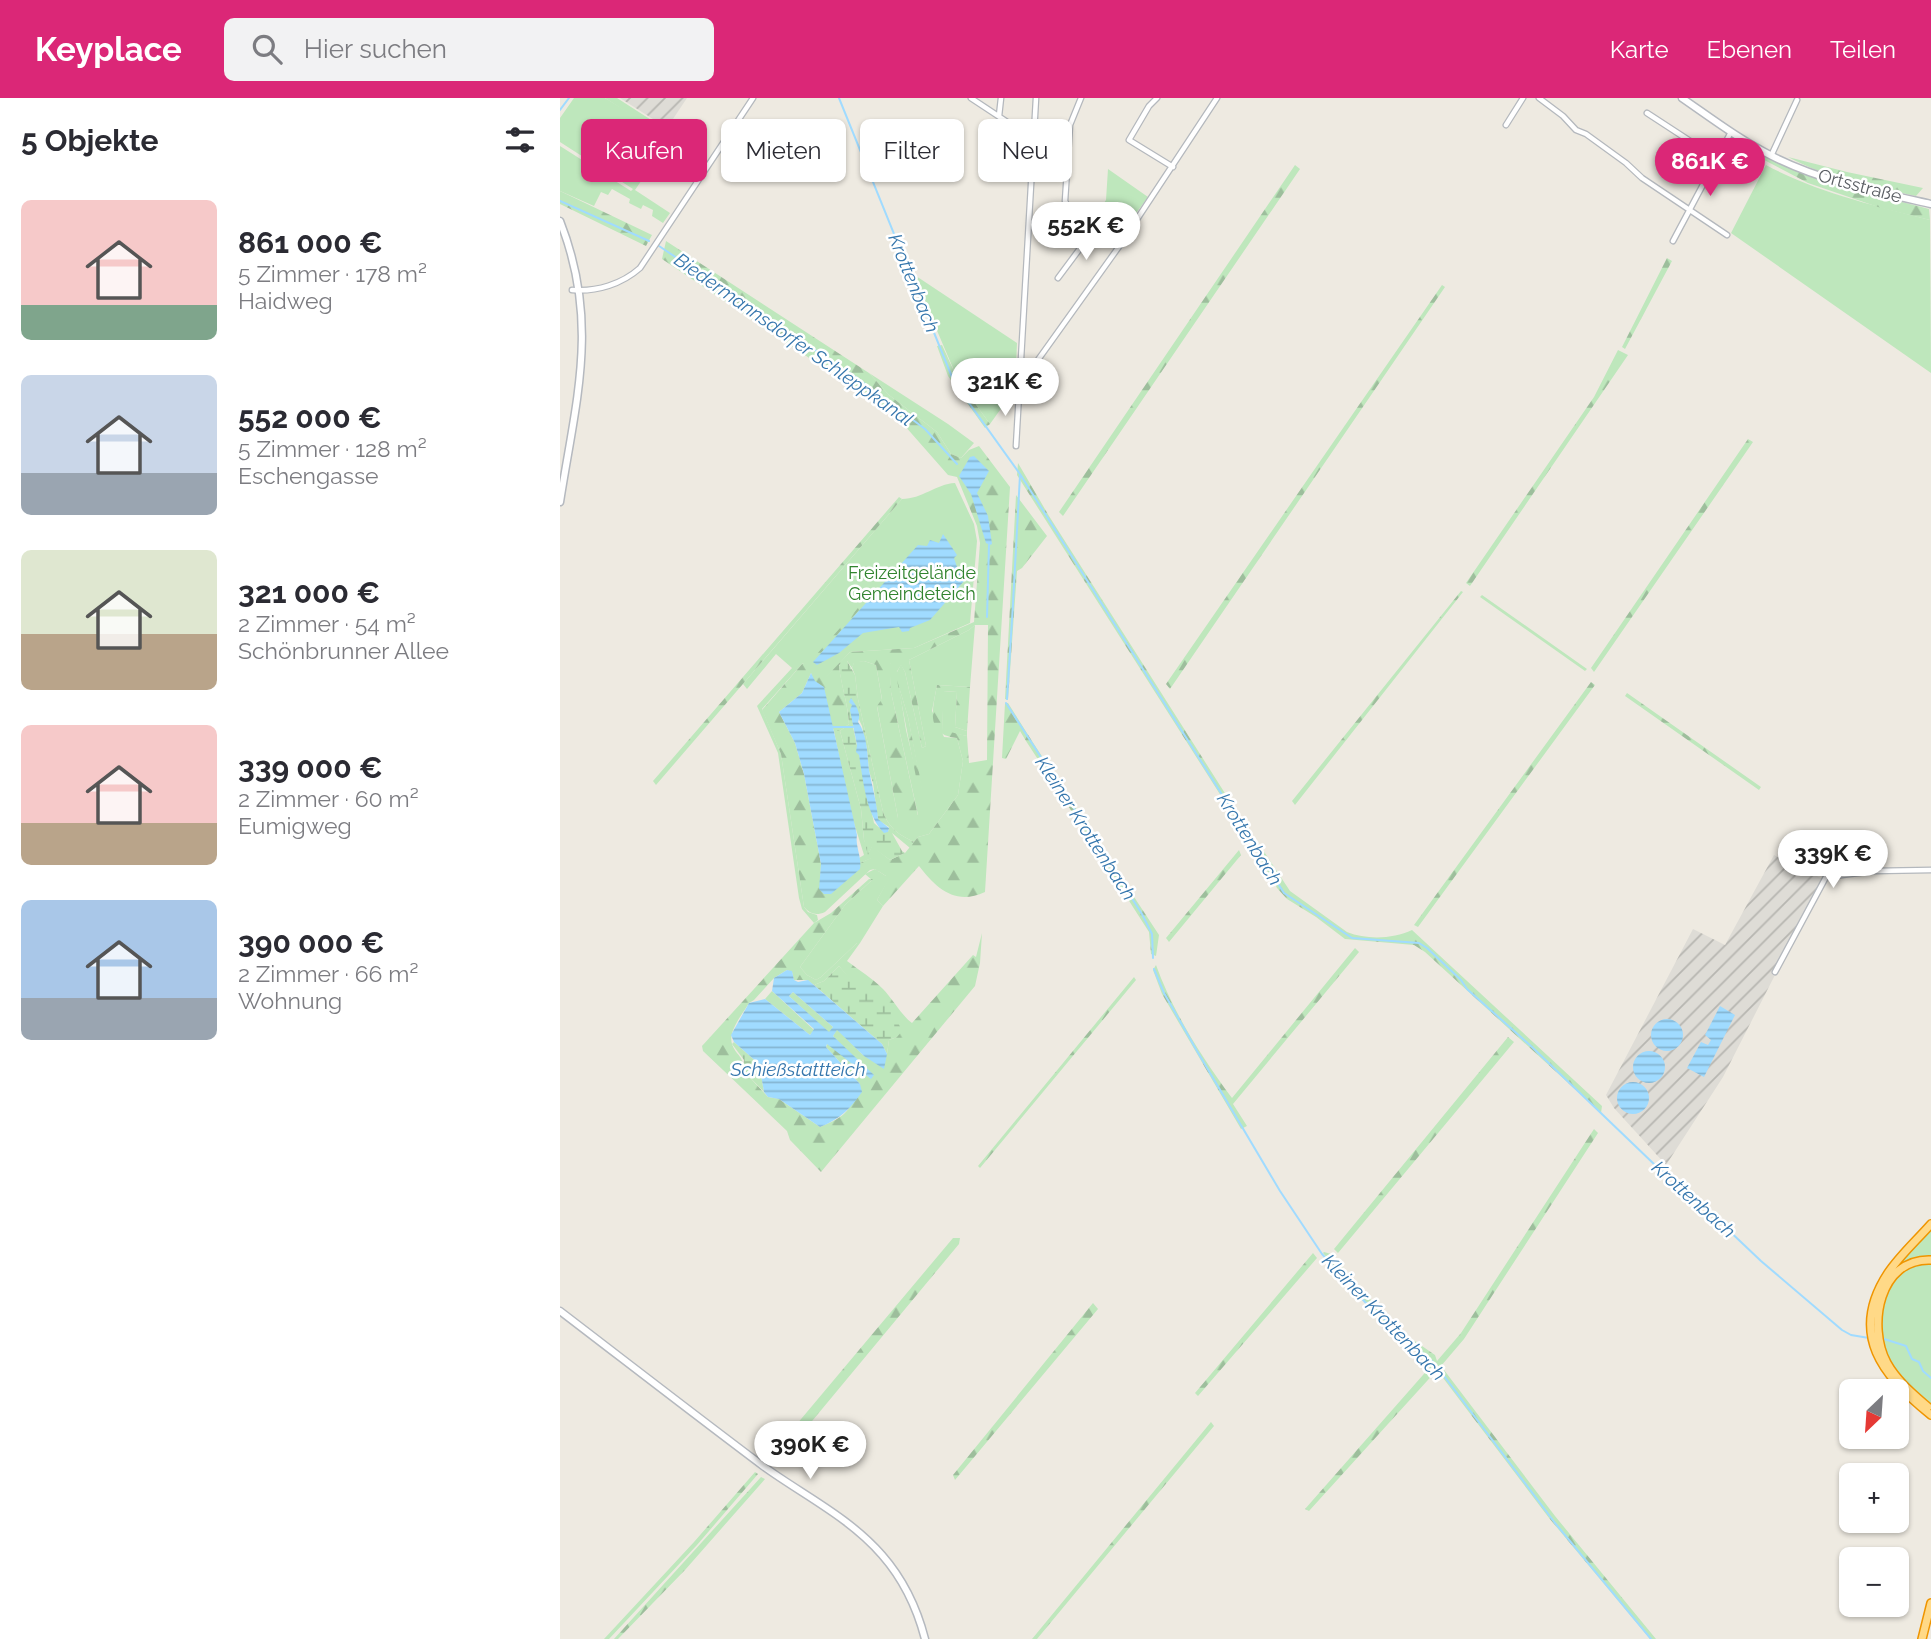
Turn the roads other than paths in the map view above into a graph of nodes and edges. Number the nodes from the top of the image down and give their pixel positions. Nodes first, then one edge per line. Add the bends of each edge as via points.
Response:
1 (754, 98) edge
2 (971, 98) edge
3 (1000, 98) edge
4 (1036, 98) edge
5 (1081, 98) edge
6 (1157, 98) edge
7 (1217, 98) edge
8 (1523, 98) edge
9 (1539, 98) edge
10 (1682, 98) edge
11 (1797, 100) dead end
12 (1647, 113) dead end
13 (999, 116) junction
14 (1004, 119) edge
15 (1035, 119) edge
16 (1506, 125) dead end
17 (1731, 132) junction
18 (1771, 156) junction
19 (1716, 158) junction
20 (1173, 167) junction
21 (1031, 182) edge
22 (1931, 204) edge
23 (1689, 210) junction
24 (1051, 217) dead end
25 (1073, 217) junction
26 (560, 221) edge
27 (1094, 231) junction
28 (1727, 235) dead end
29 (1673, 241) dead end
30 (1118, 248) junction
31 (1058, 278) dead end
32 (576, 290) junction
33 (1019, 380) junction
34 (1016, 446) dead end
35 (560, 502) edge
36 (1931, 870) edge
37 (1775, 972) dead end
38 (1931, 1224) edge
39 (1931, 1259) edge
40 (560, 1311) edge
41 (1875, 1333) junction
42 (1877, 1348) junction
43 (1931, 1409) edge
44 (1931, 1415) edge
45 (1931, 1603) edge
46 (925, 1639) edge
47 (1922, 1639) edge

1 - 32 street via 639,268 617,283
2 - 13 street
3 - 13 street
4 - 15 street
5 - 25 street via 1070,125 1065,201
6 - 20 street via 1128,137
7 - 20 street
8 - 16 street
9 - 23 street
10 - 17 main road, Ortsstraße
11 - 18 street
12 - 19 street
13 - 14 street
17 - 18 main road, Ortsstraße
17 - 19 street
18 - 22 main road, Ortsstraße via 1804,170
19 - 23 street
20 - 30 street
21 - 33 street
23 - 28 street
23 - 29 street
24 - 25 street
25 - 27 street
26 - 32 main road via 571,252
27 - 30 street
27 - 31 street
30 - 33 street via 1025,379
32 - 35 main road via 583,317 583,354
33 - 34 street
36 - 37 street via 1826,877
38 - 41 highway via 1881,1286 1872,1312
39 - 41 highway via 1911,1261 1893,1277 1881,1301
40 - 46 main road via 864,1537 912,1600
41 - 42 highway
42 - 43 highway via 1894,1375
42 - 44 highway via 1890,1378
45 - 47 highway

